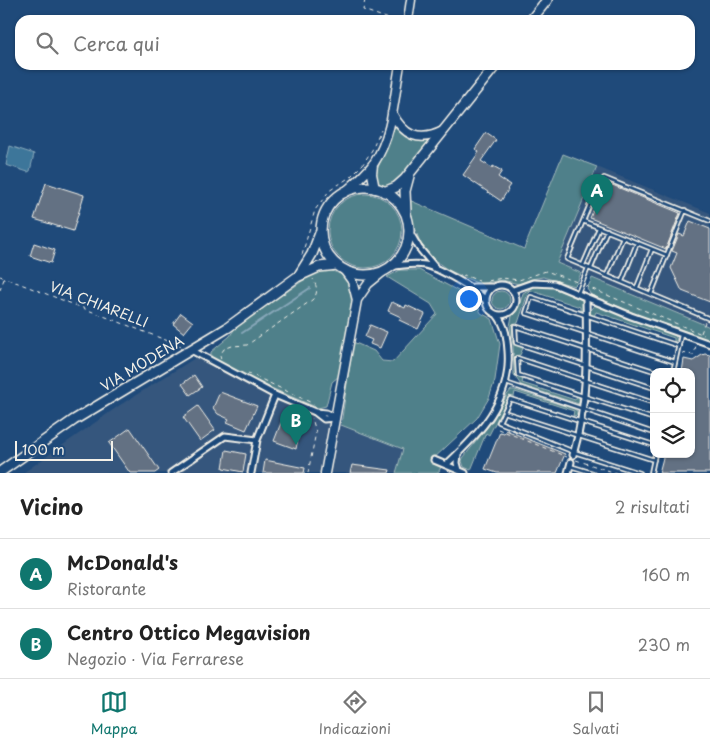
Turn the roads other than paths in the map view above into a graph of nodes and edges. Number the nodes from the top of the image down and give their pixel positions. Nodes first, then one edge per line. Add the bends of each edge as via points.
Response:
1 (411, 0) edge
2 (547, 0) edge
3 (409, 15) edge
4 (535, 15) edge
5 (399, 70) edge
6 (492, 70) edge
7 (392, 113) junction
8 (445, 130) junction
9 (373, 164) junction
10 (412, 172) junction
11 (375, 189) junction
12 (384, 192) junction
13 (344, 193) junction
14 (685, 210) junction
15 (407, 218) junction
16 (583, 221) junction
17 (710, 221) edge
18 (599, 227) junction
19 (321, 228) junction
20 (607, 230) junction
21 (408, 231) junction
22 (623, 237) junction
23 (637, 243) junction
24 (652, 249) junction
25 (667, 255) junction
26 (583, 265) junction
27 (340, 267) junction
28 (308, 268) junction
29 (590, 268) junction
30 (387, 269) junction
31 (436, 269) junction
32 (606, 275) junction
33 (621, 281) junction
34 (528, 285) junction
35 (470, 286) junction
36 (493, 287) junction
37 (637, 288) junction
38 (513, 290) junction
39 (577, 294) junction
40 (651, 294) junction
41 (517, 298) junction
42 (586, 298) junction
43 (357, 300) junction
44 (486, 301) junction
45 (512, 311) junction
46 (497, 315) junction
47 (586, 316) junction
48 (710, 318) edge
49 (587, 333) junction
50 (506, 334) junction
51 (682, 334) junction
52 (710, 344) edge
53 (679, 346) junction
54 (587, 349) junction
55 (191, 350) junction
56 (675, 362) junction
57 (587, 366) junction
58 (674, 368) edge
59 (650, 370) edge
60 (585, 381) junction
61 (506, 383) junction
62 (650, 387) edge
63 (275, 395) junction
64 (584, 396) junction
65 (650, 402) edge
66 (583, 410) junction
67 (504, 412) junction
68 (335, 418) junction
69 (650, 418) edge
70 (580, 422) junction
71 (650, 432) edge
72 (578, 436) junction
73 (257, 440) junction
74 (650, 445) edge
75 (458, 454) junction
76 (572, 459) junction
77 (434, 460) dead end
78 (654, 460) joint
79 (446, 465) junction
80 (454, 470) edge
81 (0, 472) edge
82 (171, 473) edge
83 (251, 473) edge
84 (325, 473) edge
85 (465, 473) edge
86 (568, 473) edge
87 (593, 473) edge
88 (640, 473) edge
89 (651, 473) edge

1 - 3 main road
2 - 4 main road
5 - 7 main road
6 - 8 main road
7 - 8 main road via 413,136 427,137
7 - 9 main road via 387,135
8 - 10 main road
9 - 11 main road
9 - 13 main road
10 - 12 main road via 401,183
10 - 15 main road via 405,191
11 - 12 main road
11 - 13 main road via 362,188
12 - 15 main road via 400,205
13 - 19 main road, VIA MODENA via 325,212
14 - 16 lane via 604,178
14 - 17 lane
14 - 25 lane
15 - 21 main road
16 - 18 lane
16 - 26 lane via 567,259
18 - 20 lane
18 - 26 lane
19 - 27 main road via 324,246
19 - 28 main road, VIA MODENA
20 - 22 lane
20 - 29 lane
21 - 30 main road via 402,254
21 - 31 street
22 - 23 lane
22 - 32 lane
23 - 24 lane
23 - 33 lane
24 - 25 lane
24 - 37 lane
25 - 40 lane
26 - 29 lane
27 - 28 main road
27 - 30 main road via 363,275
27 - 43 main road via 352,282
28 - 55 main road, VIA MODENA via 250,312
29 - 32 lane
29 - 39 lane
30 - 31 street via 415,264
30 - 43 main road via 368,284
31 - 35 street
32 - 33 lane
33 - 37 lane
34 - 38 street
34 - 39 street via 540,282 554,284
34 - 41 street
35 - 36 street
35 - 44 street
36 - 38 street via 501,284
36 - 44 street via 487,293
37 - 40 lane
38 - 41 street
39 - 42 street
40 - 48 lane
41 - 45 street
42 - 47 street
42 - 51 street
43 - 68 main road
44 - 46 street
45 - 46 street via 503,316
45 - 50 street
46 - 50 street
47 - 49 street
47 - 49 lane via 531,298 526,314
47 - 53 lane
49 - 54 street
49 - 56 lane
50 - 61 street via 509,358
51 - 52 street
51 - 53 lane
53 - 56 lane
54 - 57 street
54 - 57 lane via 515,326 516,343
54 - 59 lane
55 - 63 street
55 - 81 main road, VIA MODENA via 74,420
56 - 58 lane
57 - 60 street
57 - 62 lane
60 - 64 street
60 - 64 lane via 517,358 518,375
60 - 65 lane
61 - 66 lane
61 - 75 street via 494,413
63 - 68 street via 324,419
63 - 73 street
64 - 66 street
64 - 69 lane
66 - 70 street
66 - 71 lane
67 - 70 lane via 510,399
67 - 72 lane
67 - 76 lane via 499,422
68 - 84 main road
70 - 72 street
70 - 74 lane
72 - 76 street
72 - 78 lane
73 - 82 street via 225,436
73 - 83 street
75 - 79 street
75 - 80 street
76 - 86 street
76 - 87 lane
76 - 88 lane
77 - 79 street
78 - 89 lane
79 - 80 street
80 - 85 street

